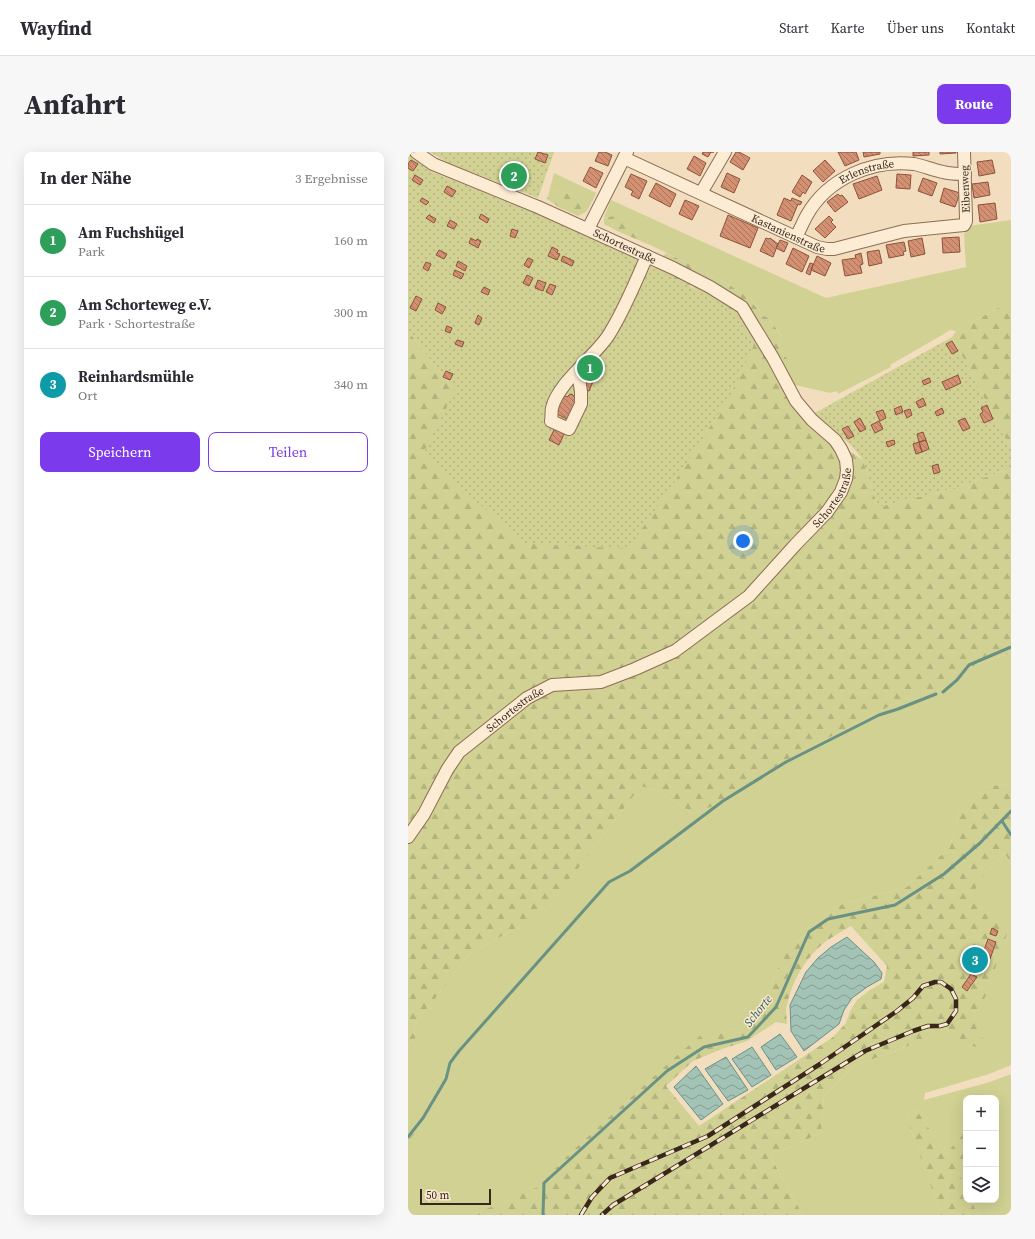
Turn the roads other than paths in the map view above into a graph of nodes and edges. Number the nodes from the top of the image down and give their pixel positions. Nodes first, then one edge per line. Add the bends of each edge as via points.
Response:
1 (416, 152) edge
2 (725, 152) edge
3 (964, 152) edge
4 (625, 155) edge
5 (965, 174) junction
6 (701, 193) junction
7 (964, 225) joint
8 (588, 229) junction
9 (796, 237) junction
10 (647, 256) junction
11 (578, 370) dead end
12 (408, 837) edge

1 - 8 street, Schortestraße via 440,167
2 - 6 street
3 - 5 street, Eibenweg
4 - 6 street, Kastanienstraße
4 - 8 street
5 - 7 street, Eibenweg
5 - 9 street, Erlenstraße via 914,164 872,166 845,178 818,200 807,214
6 - 9 street, Kastanienstraße
7 - 9 street, Kastanienstraße via 904,231 834,249 817,247
8 - 10 street, Schortestraße
10 - 11 street via 618,321 607,338
10 - 12 street, Schortestraße via 710,287 742,307 796,400 841,449 847,470 841,492 828,512 749,596 675,651 601,682 552,685 527,698 500,719 459,752

